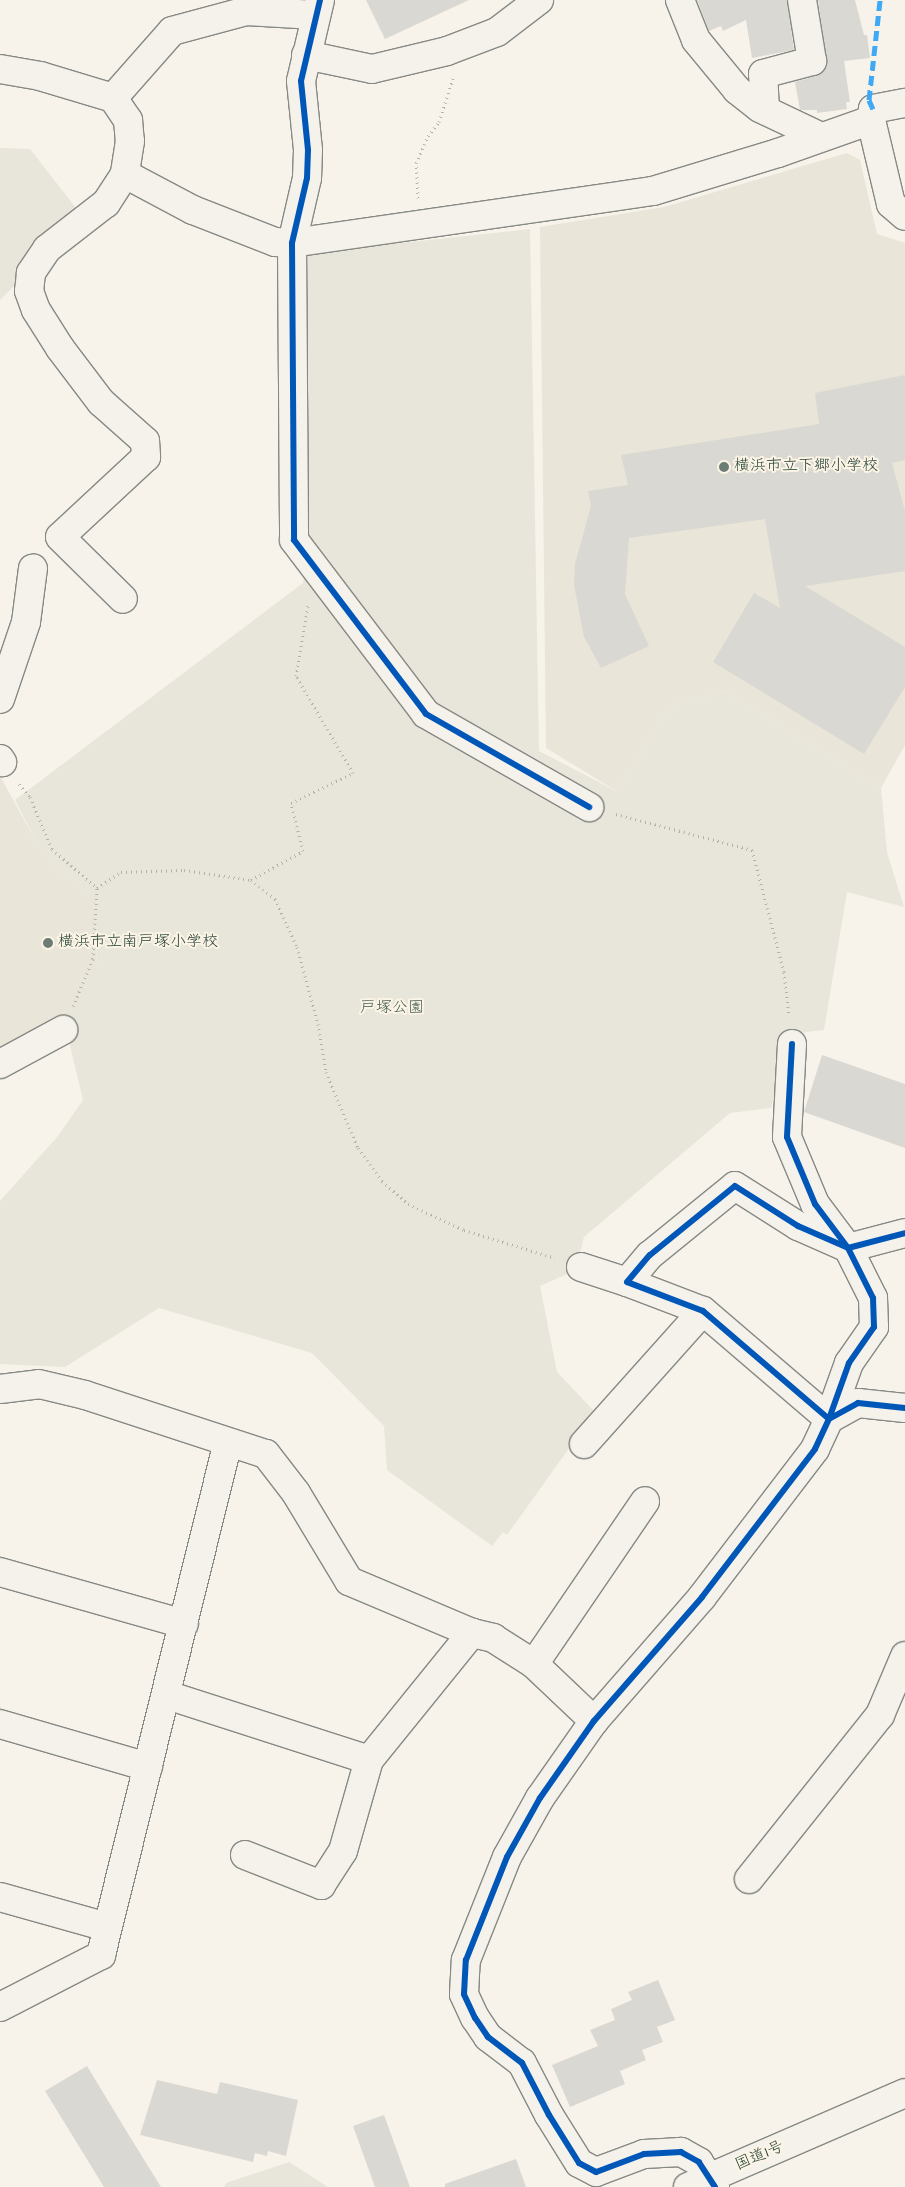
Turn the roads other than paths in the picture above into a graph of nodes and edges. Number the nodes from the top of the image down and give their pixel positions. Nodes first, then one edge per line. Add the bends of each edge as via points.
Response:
1 (539, 0) edge
2 (680, 0) edge
3 (802, 0) edge
4 (317, 7) edge
5 (306, 55) junction
6 (0, 69) edge
7 (113, 98) junction
8 (905, 103) edge
9 (765, 110) junction
10 (871, 120) junction
11 (821, 137) junction
12 (125, 174) junction
13 (905, 216) edge
14 (292, 243) junction
15 (47, 551) junction
16 (123, 599) dead end
17 (0, 699) edge
18 (589, 807) road end
19 (63, 1030) road end
20 (792, 1044) road end
21 (0, 1064) edge
22 (905, 1233) edge
23 (848, 1248) junction
24 (581, 1267) road end
25 (627, 1282) junction
26 (703, 1310) junction
27 (0, 1389) edge
28 (905, 1408) edge
29 (828, 1419) junction
30 (228, 1442) junction
31 (584, 1444) dead end
32 (645, 1501) dead end
33 (0, 1572) edge
34 (184, 1624) junction
35 (472, 1633) junction
36 (905, 1656) edge
37 (534, 1664) junction
38 (167, 1695) junction
39 (594, 1721) junction
40 (0, 1724) edge
41 (369, 1760) junction
42 (148, 1766) junction
43 (245, 1855) dead end
44 (749, 1879) dead end
45 (0, 1897) edge
46 (108, 1927) junction
47 (0, 2007) edge
48 (905, 2093) edge
49 (905, 2110) edge
50 (805, 2138) junction
51 (705, 2184) edge

1 - 5 main road via 497,32 447,50 372,69
2 - 9 main road via 696,40 737,90
3 - 9 main road via 812,62 763,74
4 - 5 main road
4 - 7 main road via 246,11 172,31
5 - 14 main road via 301,81 308,150 306,178
6 - 7 main road via 40,76
7 - 12 main road via 128,120 130,141
8 - 10 main road via 873,109
9 - 11 main road
10 - 11 main road
10 - 13 main road via 891,204
11 - 14 main road via 653,191
12 - 14 main road via 193,210 275,242
12 - 15 main road via 106,203 47,248 30,273 29,290 60,348 100,402 145,441 146,456
14 - 18 main road via 294,540 426,714
15 - 16 main road
15 - 17 main road
19 - 21 main road
20 - 23 main road via 787,1138 815,1204
22 - 23 main road
23 - 25 main road via 798,1226 735,1186 650,1255
23 - 29 main road via 873,1298 874,1327 848,1364
24 - 25 main road
25 - 26 main road
26 - 29 main road
26 - 31 main road
27 - 30 main road via 39,1384 85,1395
28 - 29 main road via 858,1403
29 - 39 main road via 815,1449 702,1597
30 - 34 main road
30 - 35 main road via 266,1454 296,1493 349,1581
32 - 37 main road
33 - 34 main road
34 - 38 main road
35 - 37 main road via 493,1638
35 - 41 main road
36 - 44 main road via 880,1715
37 - 39 main road
38 - 41 main road
38 - 42 main road
39 - 51 main road via 540,1798 507,1857 466,1960 464,1994 488,2037 522,2063 548,2114 579,2163 596,2172 644,2154 681,2152 699,2162
40 - 42 main road
41 - 43 main road via 343,1851 321,1885
42 - 46 main road
45 - 46 main road
46 - 47 main road via 100,1955
48 - 50 main road, 国道1号
49 - 50 main road, 国道1号
50 - 51 main road, 国道1号

